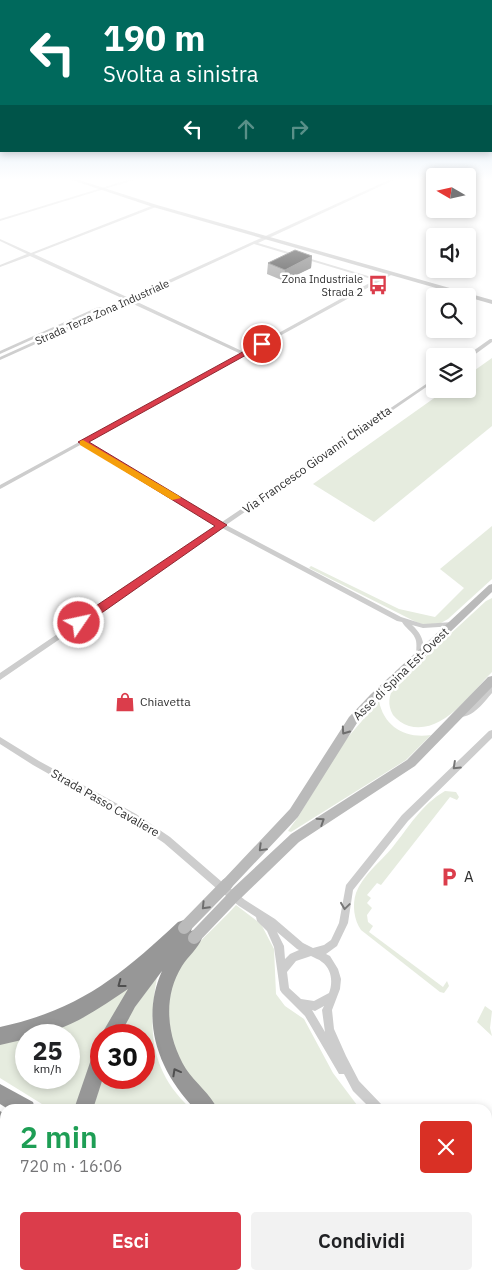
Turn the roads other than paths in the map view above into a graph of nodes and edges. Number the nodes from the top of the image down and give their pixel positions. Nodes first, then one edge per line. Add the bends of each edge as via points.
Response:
1 (70, 239) edge
2 (259, 239) edge
3 (260, 239) edge
4 (269, 239) edge
5 (0, 240) edge
6 (254, 243) junction
7 (30, 254) junction
8 (219, 256) junction
9 (0, 266) edge
10 (392, 273) junction
11 (378, 280) junction
12 (124, 298) junction
13 (130, 300) junction
14 (492, 302) edge
15 (56, 328) junction
16 (61, 331) junction
17 (492, 340) edge
18 (476, 351) edge
19 (0, 353) edge
20 (245, 354) junction
21 (0, 359) edge
22 (426, 385) edge
23 (82, 442) junction
24 (0, 487) edge
25 (222, 525) junction
26 (492, 587) edge
27 (399, 618) junction
28 (453, 624) junction
29 (418, 657) junction
30 (0, 677) edge
31 (492, 680) edge
32 (492, 688) edge
33 (455, 719) junction
34 (492, 733) edge
35 (0, 740) edge
36 (231, 889) junction
37 (253, 910) junction
38 (189, 933) junction
39 (311, 952) junction
40 (283, 971) junction
41 (330, 998) junction
42 (299, 1004) junction
43 (116, 1024) edge
44 (0, 1036) edge
45 (357, 1087) junction
46 (90, 1088) edge
47 (0, 1093) edge
48 (18, 1104) edge
49 (85, 1104) edge
50 (203, 1104) edge
51 (373, 1104) edge

1 - 7 street
2 - 8 street, Strada Terza Zona Industriale
3 - 6 street, Strada Terza Zona Industriale
4 - 10 main road
5 - 7 street
6 - 8 street, Strada Terza Zona Industriale
6 - 11 street
7 - 9 street
7 - 12 street
8 - 12 street, Strada Terza Zona Industriale
8 - 13 street, Strada Terza Zona Industriale
10 - 11 street
10 - 14 main road
11 - 20 street
12 - 13 street
12 - 15 street, Strada Terza Zona Industriale
13 - 16 street, Strada Terza Zona Industriale
13 - 20 street
15 - 16 street
15 - 19 street, Strada Terza Zona Industriale
16 - 21 street, Strada Terza Zona Industriale
17 - 18 street
20 - 23 street
22 - 25 street, Via Francesco Giovanni Chiavetta
23 - 24 street
23 - 25 street
25 - 27 street
25 - 30 street, Via Francesco Giovanni Chiavetta
26 - 28 main road, Asse di Spina Est-Ovest
27 - 28 street via 423,626
27 - 29 street via 419,635
28 - 29 main road, Asse di Spina Est-Ovest
29 -> 36 main road, Asse di Spina Est-Ovest via 353,720 294,813
31 - 33 main road
32 - 33 street via 474,708
36 -> 33 main road via 296,838 411,763
34 -> 39 street via 405,818 349,888 343,923 334,943 326,949
35 - 37 street, Strada Passo Cavaliere via 134,817
36 - 38 main road, bridge
37 - 39 street
37 - 40 street via 270,928 279,946
38 - 43 highway via 129,1001
38 -> 44 highway via 85,1008 32,1029
50 -> 38 highway via 174,1070 162,1039 160,1018 166,980
39 - 40 street via 293,957
39 - 41 street via 327,959 335,972 335,989
40 - 42 street via 285,990
41 - 42 street via 316,1006
41 - 45 street via 327,1010 329,1030
42 - 45 street
45 - 51 street
46 - 49 highway
47 - 48 highway

